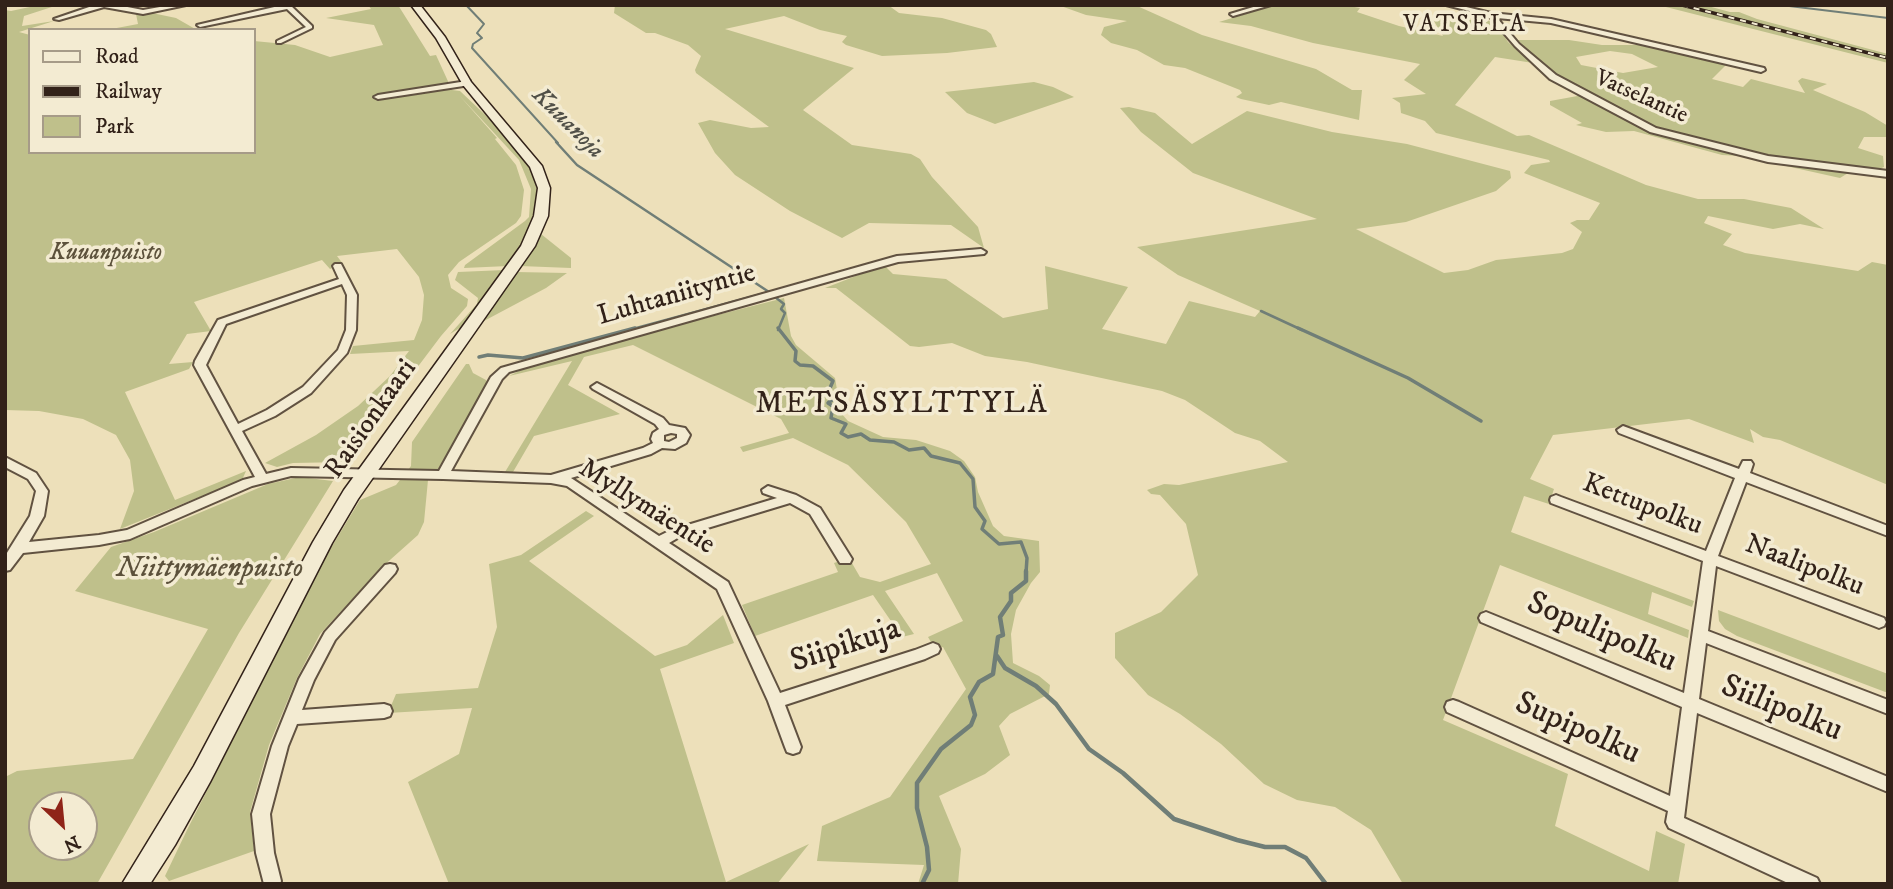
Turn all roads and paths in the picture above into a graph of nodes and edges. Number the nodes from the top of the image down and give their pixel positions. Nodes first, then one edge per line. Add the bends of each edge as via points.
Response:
1 (103, 5) edge
2 (183, 5) edge
3 (415, 5) edge
4 (1268, 5) edge
5 (1449, 5) edge
6 (287, 6) edge
7 (1233, 14) dead end
8 (1491, 15) junction
9 (57, 19) dead end
10 (200, 25) dead end
11 (279, 43) dead end
12 (1760, 70) dead end
13 (467, 83) junction
14 (378, 97) dead end
15 (1888, 174) edge
16 (981, 251) dead end
17 (338, 265) dead end
18 (345, 280) junction
19 (597, 387) dead end
20 (666, 429) junction
21 (235, 430) junction
22 (1623, 430) dead end
23 (660, 444) junction
24 (5, 461) edge
25 (1745, 470) junction
26 (366, 473) junction
27 (443, 475) junction
28 (262, 478) junction
29 (551, 479) junction
30 (768, 490) dead end
31 (791, 498) junction
32 (1556, 500) dead end
33 (1888, 531) edge
34 (659, 542) junction
35 (19, 548) junction
36 (1710, 558) junction
37 (845, 559) dead end
38 (5, 566) edge
39 (390, 569) dead end
40 (1486, 618) dead end
41 (1879, 622) dead end
42 (1701, 635) junction
43 (933, 649) dead end
44 (775, 701) junction
45 (1692, 705) junction
46 (1452, 707) dead end
47 (1888, 707) edge
48 (384, 711) dead end
49 (291, 718) junction
50 (793, 747) dead end
51 (1888, 785) edge
52 (1676, 814) junction
53 (269, 883) edge
54 (135, 884) edge
55 (1811, 884) edge

1 - 2 street via 142,12
1 - 9 street
3 - 13 main road, Raisionkaari
4 - 7 street
5 - 8 street
6 - 10 street
6 - 11 street via 310,27
8 - 12 street via 1551,21
8 - 15 street, Vatselantie via 1553,76 1653,130 1768,159
13 - 14 street
13 - 26 main road, Raisionkaari via 536,166 544,188 541,216 528,246
16 - 27 street, Luhtaniityntie via 897,259 505,370
17 - 18 street
18 - 21 street via 353,312 343,351 307,390
18 - 21 street via 222,322 200,365
19 - 20 street
20 - 23 street via 657,436
20 - 23 street via 681,430 684,438 671,446
21 - 28 street
22 - 25 street
23 - 29 street
24 - 35 street via 32,476 42,491 37,516
25 - 33 street
25 - 36 street
26 - 27 street, Myllymäentie
26 - 28 street, Myllymäentie via 291,472
26 - 54 main road, Raisionkaari via 323,542 202,774
27 - 29 street, Myllymäentie
28 - 35 street, Myllymäentie via 130,534
29 - 34 street, Myllymäentie via 570,482
30 - 31 street
31 - 34 street
31 - 37 street via 815,511
32 - 36 street, Kettupolku
34 - 44 street, Myllymäentie via 723,586
35 - 38 street
36 - 41 street, Naalipolku
36 - 42 street
39 - 49 street via 330,636
40 - 45 street, Sopulipolku
42 - 45 street
42 - 47 street
43 - 44 street, Siipikuja
44 - 50 street, Myllymäentie
45 - 51 street, Siilipolku
45 - 52 street
46 - 52 street, Supipolku
48 - 49 street
49 - 53 street via 261,814
52 - 55 street

